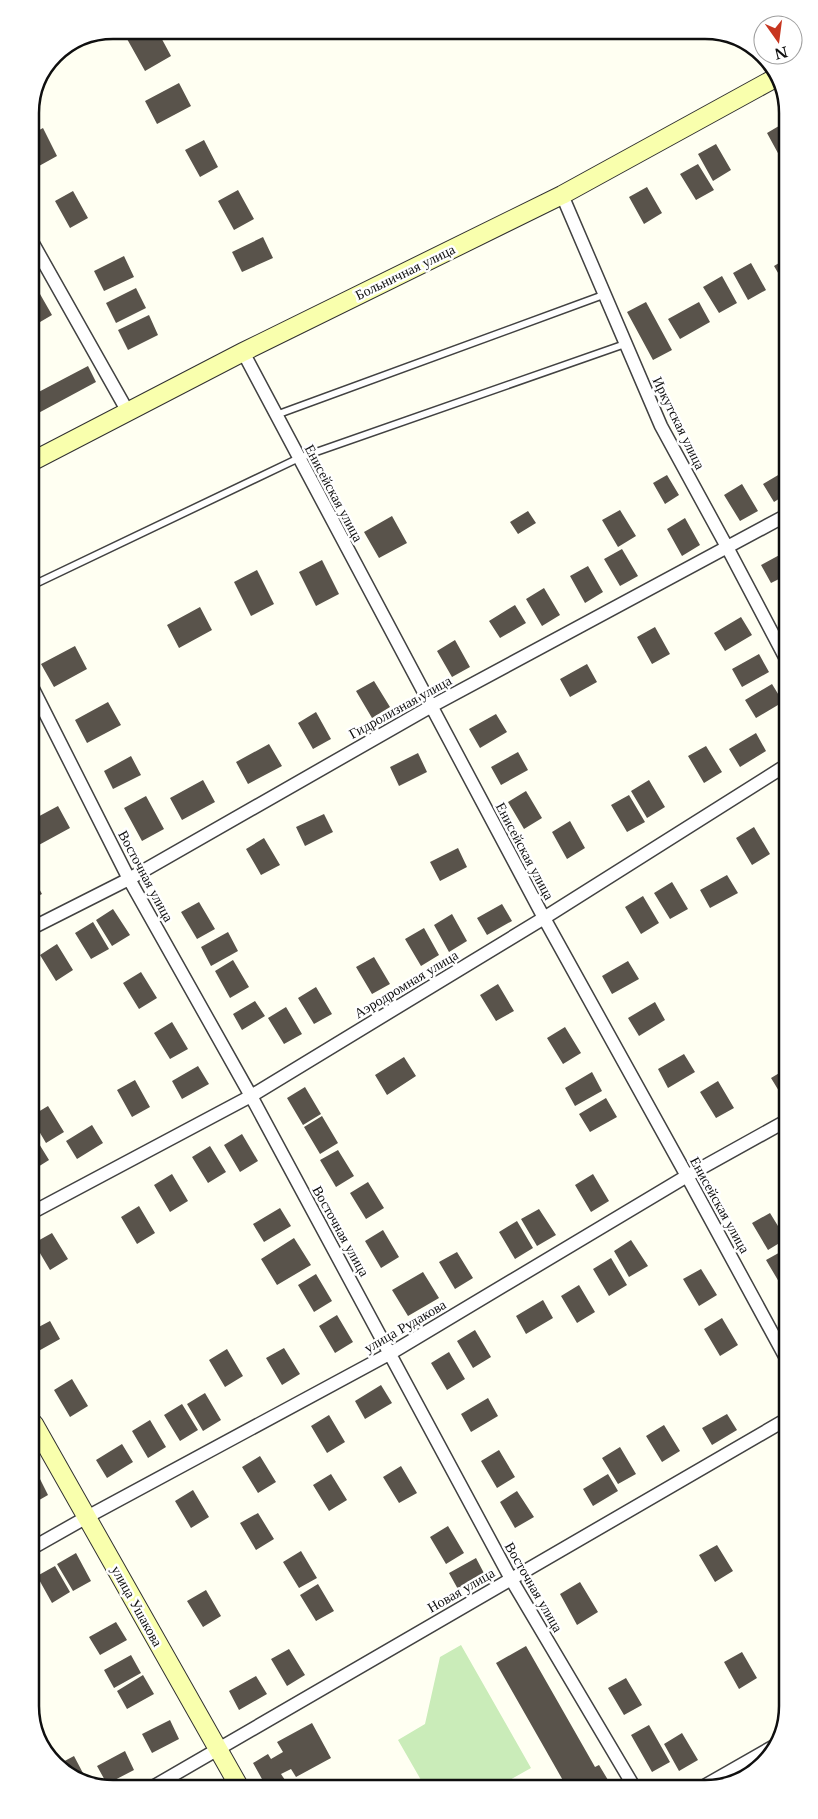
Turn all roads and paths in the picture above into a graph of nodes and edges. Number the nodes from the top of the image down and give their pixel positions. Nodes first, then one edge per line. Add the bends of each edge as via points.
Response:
1 (772, 80) edge
2 (562, 195) junction
3 (39, 256) edge
4 (606, 294) junction
5 (625, 344) junction
6 (243, 352) junction
7 (128, 412) junction
8 (276, 415) junction
9 (39, 458) edge
10 (299, 458) junction
11 (779, 519) edge
12 (728, 547) junction
13 (39, 582) edge
14 (779, 645) edge
15 (39, 703) edge
16 (430, 707) junction
17 (779, 770) edge
18 (129, 879) junction
19 (544, 918) junction
20 (39, 924) edge
21 (251, 1096) junction
22 (779, 1125) edge
23 (688, 1176) junction
24 (39, 1209) edge
25 (779, 1345) edge
26 (391, 1353) junction
27 (779, 1424) edge
28 (39, 1433) edge
29 (87, 1517) junction
30 (39, 1545) edge
31 (511, 1579) junction
32 (218, 1750) junction
33 (763, 1752) edge
34 (165, 1780) edge
35 (235, 1780) edge
36 (630, 1780) edge
37 (715, 1780) edge

1 - 2 street, Больничная улица
2 - 4 street, Иркутская улица
2 - 6 street, Больничная улица
3 - 7 street
4 - 5 street, Иркутская улица
4 - 8 lane
5 - 10 lane
5 - 12 street, Иркутская улица via 661,426
6 - 7 street, Больничная улица
6 - 8 street, Енисейская улица
7 - 9 street, Больничная улица
8 - 10 street, Енисейская улица
10 - 13 lane
10 - 16 street, Енисейская улица
11 - 12 street, Гидролизная улица
12 - 14 street, Иркутская улица
12 - 16 street, Гидролизная улица
15 - 18 street, Восточная улица
16 - 18 street, Гидролизная улица
16 - 19 street, Енисейская улица
17 - 19 street, Аэродромная улица
18 - 20 street, Гидролизная улица
18 - 21 street, Восточная улица
19 - 21 street, Аэродромная улица
19 - 23 street, Енисейская улица
21 - 24 street, Аэродромная улица
21 - 26 street, Восточная улица
22 - 23 street, улица Рудакова
23 - 25 street, Енисейская улица
23 - 26 street, улица Рудакова
26 - 29 street, улица Рудакова
26 - 31 street, Восточная улица
27 - 31 street, Новая улица
28 - 29 street, улица Ушакова
29 - 30 street, улица Рудакова
29 - 32 street, улица Ушакова
31 - 32 street, Новая улица
31 - 36 street, Восточная улица
32 - 34 street, Новая улица
32 - 35 street, улица Ушакова
33 - 37 street

